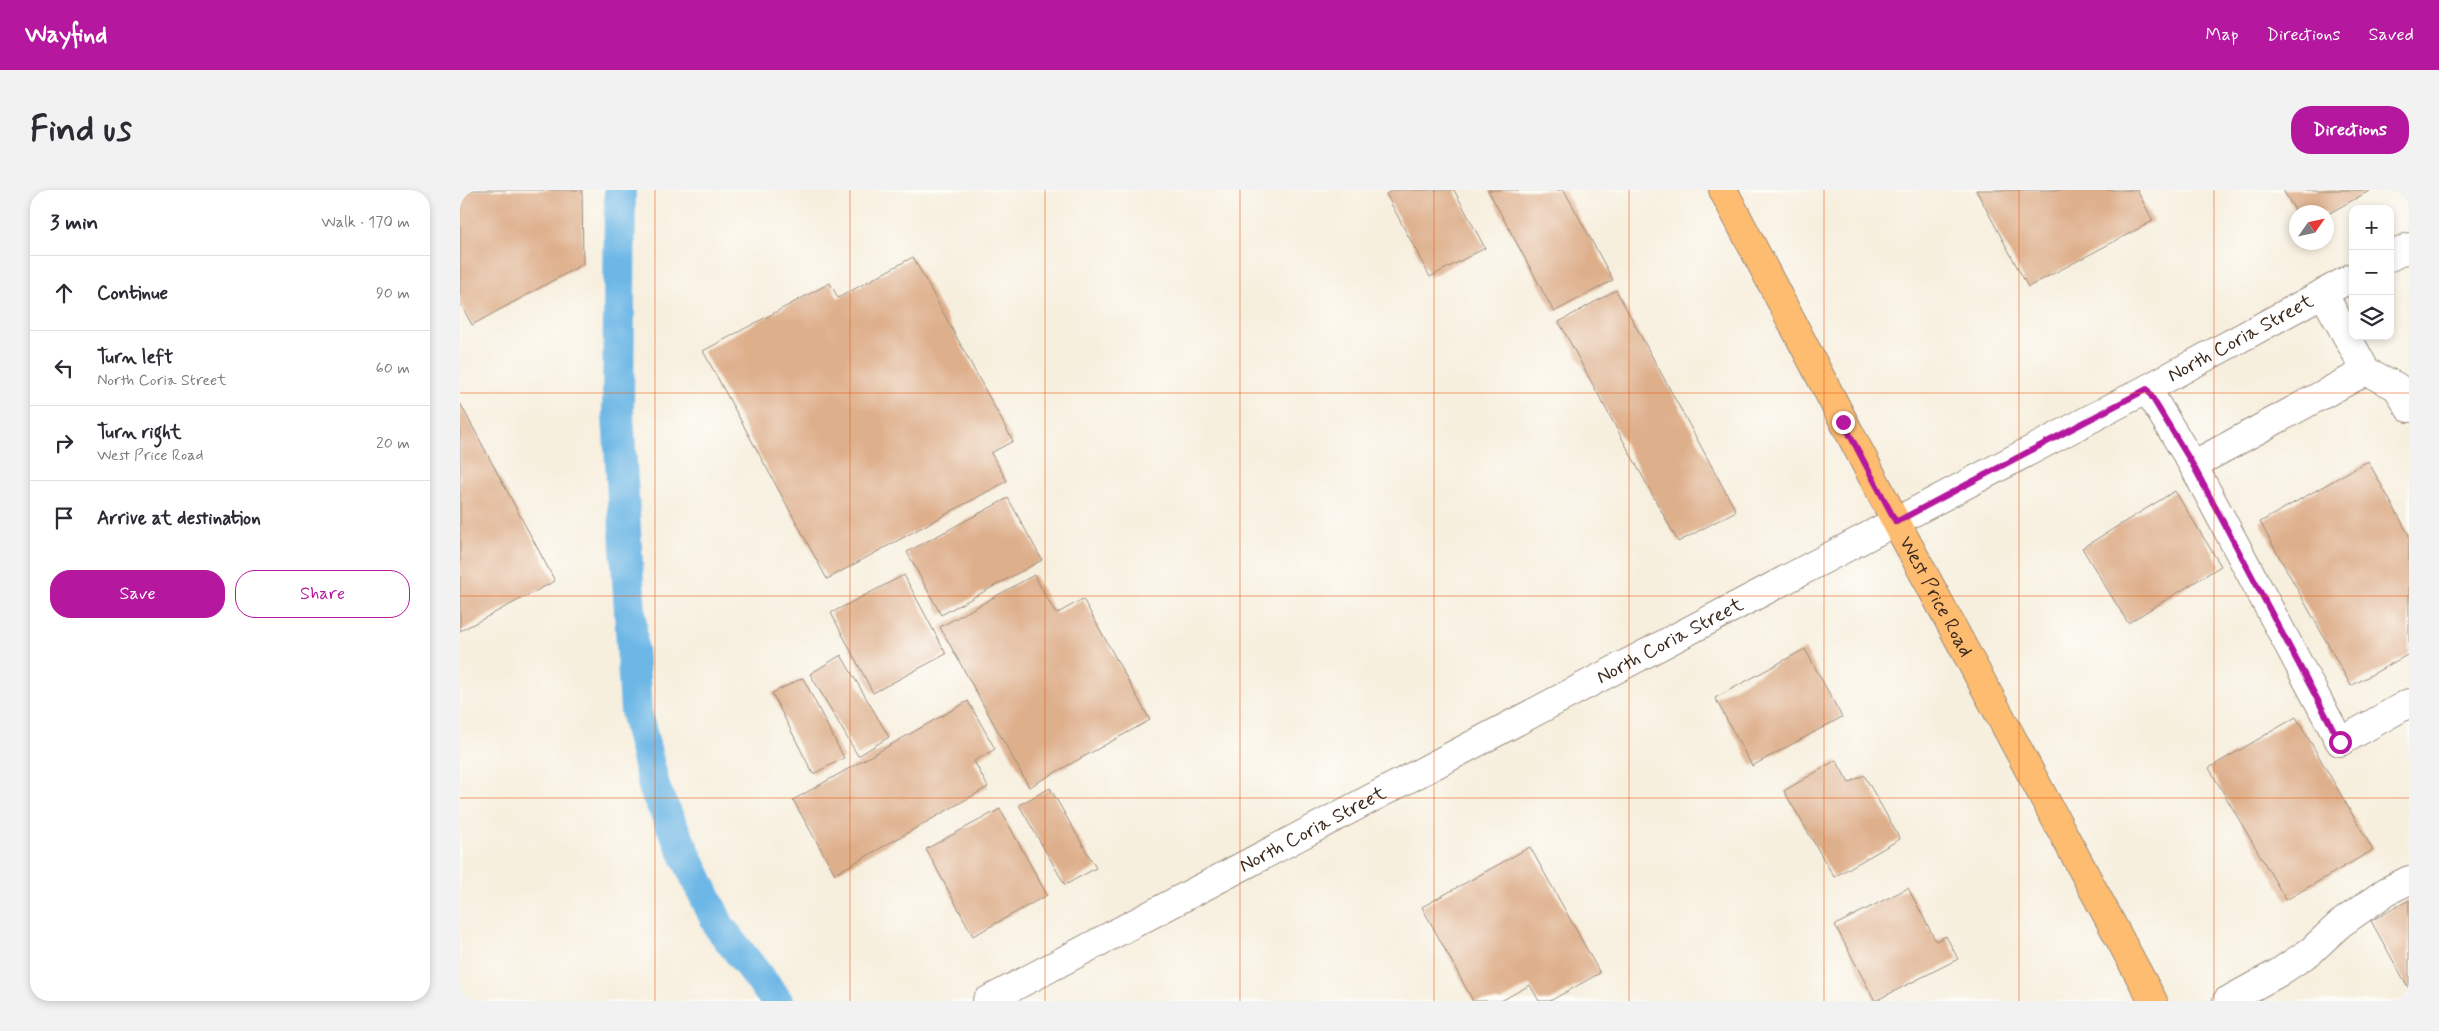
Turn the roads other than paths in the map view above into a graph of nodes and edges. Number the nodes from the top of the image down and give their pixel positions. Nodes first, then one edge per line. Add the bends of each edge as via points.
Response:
1 (1723, 190) edge
2 (2409, 247) edge
3 (2394, 255) edge
4 (2349, 279) edge
5 (2322, 293) junction
6 (2366, 371) junction
7 (2147, 389) junction
8 (2409, 408) edge
9 (2193, 465) junction
10 (1896, 522) junction
11 (2409, 703) edge
12 (2409, 880) edge
13 (986, 1001) edge
14 (2153, 1001) edge
15 (2227, 1001) edge

1 - 10 main road, West Price Road
2 - 3 street
4 - 5 street, North Coria Street
5 - 6 street
5 - 7 street, North Coria Street
6 - 8 street via 2397,387
6 - 9 street
7 - 9 street
7 - 10 street, North Coria Street
9 - 11 street via 2340,742
10 - 13 street, North Coria Street
10 - 14 main road, West Price Road
12 - 15 street via 2387,890 2278,973

